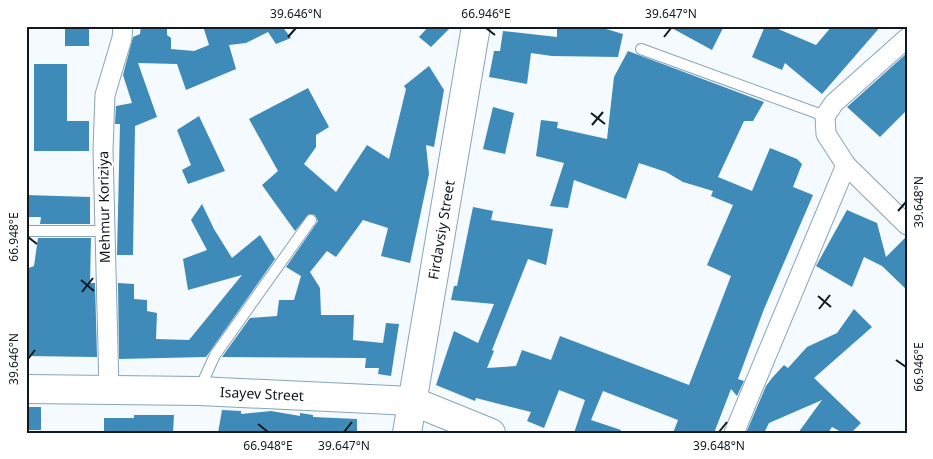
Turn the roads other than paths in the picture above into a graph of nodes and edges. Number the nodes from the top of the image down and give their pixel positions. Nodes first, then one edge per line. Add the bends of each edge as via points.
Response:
1 (123, 26) edge
2 (476, 26) edge
3 (907, 38) edge
4 (640, 49) dead end
5 (825, 116) junction
6 (846, 165) junction
7 (311, 220) dead end
8 (907, 225) edge
9 (26, 231) edge
10 (104, 231) junction
11 (26, 389) edge
12 (109, 390) junction
13 (199, 391) junction
14 (412, 401) junction
15 (407, 433) edge
16 (490, 433) edge
17 (734, 433) edge

1 - 10 street, Mehmur Koriziya via 105,95
2 - 14 main road, Firdavsiy Street
3 - 5 street via 834,103
4 - 5 lane
5 - 6 street via 826,134
6 - 8 street
6 - 17 street
7 - 13 lane via 216,355
9 - 10 lane
10 - 12 street, Mehmur Koriziya
11 - 12 main road, Isayev Street
12 - 13 main road, Isayev Street
13 - 14 main road, Isayev Street
14 - 15 main road, Firdavsiy Street
14 - 16 main road, Isayev Street

